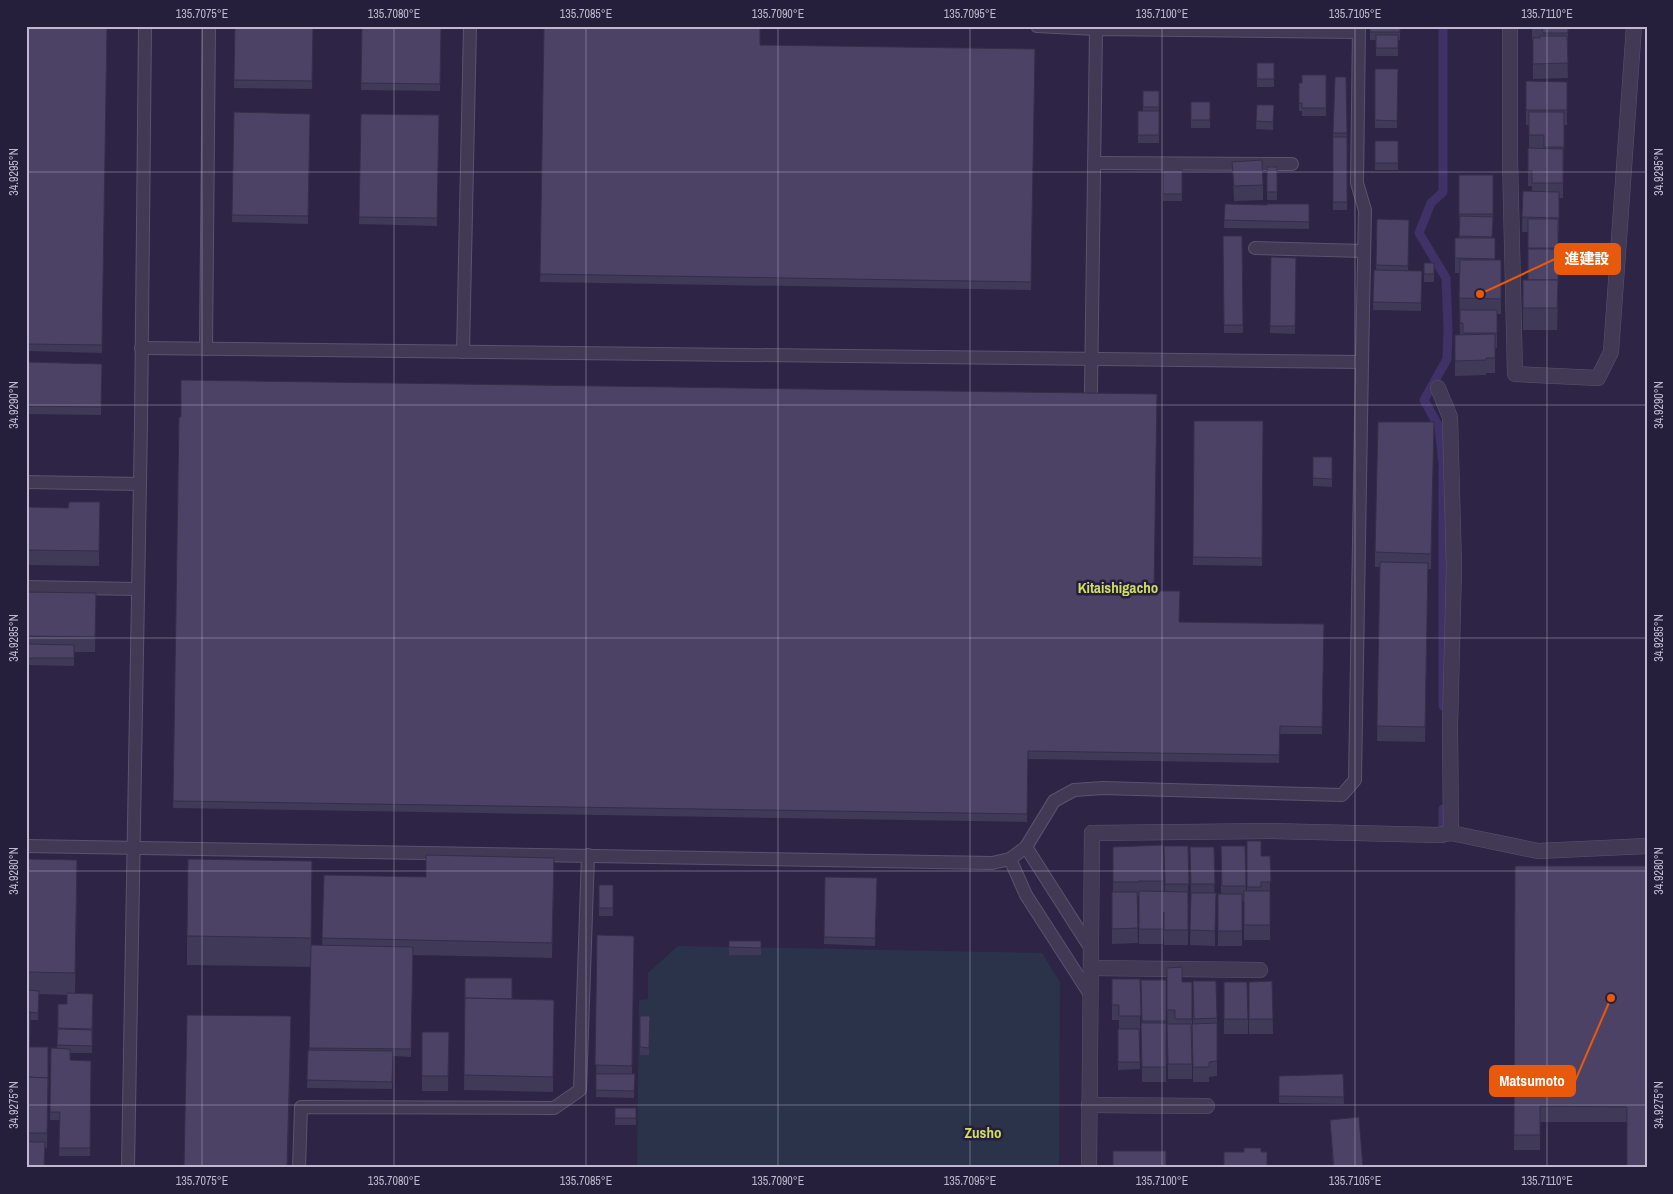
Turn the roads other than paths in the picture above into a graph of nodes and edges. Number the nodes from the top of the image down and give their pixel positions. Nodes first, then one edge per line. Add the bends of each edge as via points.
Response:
1 (145, 26) edge
2 (209, 26) edge
3 (470, 26) edge
4 (1037, 26) edge
5 (1510, 26) edge
6 (1634, 26) edge
7 (1096, 29) junction
8 (1359, 29) edge
9 (1094, 163) junction
10 (1292, 164) dead end
11 (1255, 248) dead end
12 (1364, 251) junction
13 (141, 348) junction
14 (206, 349) junction
15 (463, 352) junction
16 (1092, 359) junction
17 (1362, 362) junction
18 (1438, 388) dead end
19 (1091, 391) edge
20 (26, 482) edge
21 (140, 484) junction
22 (26, 588) edge
23 (137, 589) junction
24 (1446, 834) junction
25 (26, 846) edge
26 (1647, 846) edge
27 (1026, 847) junction
28 (134, 848) junction
29 (588, 855) junction
30 (1010, 859) junction
31 (1091, 949) junction
32 (1091, 968) junction
33 (1260, 970) dead end
34 (1091, 996) junction
35 (1090, 1105) junction
36 (1208, 1106) dead end
37 (128, 1168) edge
38 (299, 1168) edge
39 (1089, 1168) edge

1 - 13 lane
2 - 14 lane
3 - 15 lane
4 - 7 lane
5 - 6 street via 1515,374 1598,378 1611,352
7 - 8 lane
7 - 9 lane
8 - 12 lane via 1357,183 1365,210
9 - 10 lane
9 - 16 lane
11 - 12 lane
12 - 17 lane
13 - 14 lane
13 - 21 lane
14 - 15 lane
15 - 16 lane
16 - 17 lane
16 - 19 lane
17 - 27 lane via 1355,780 1342,795 1103,788 1074,790 1054,802
18 - 24 street via 1450,418 1454,567
20 - 21 lane
21 - 23 lane
22 - 23 lane
23 - 28 lane
24 - 26 street via 1538,851
24 - 31 street via 1270,831 1092,833
25 - 28 lane
27 - 30 lane
27 - 31 lane
28 - 29 lane
28 - 37 lane
29 - 30 lane via 992,863
29 - 38 lane via 580,1090 554,1108 301,1107
30 - 34 lane via 1026,895
31 - 32 street
32 - 33 street
32 - 34 street
34 - 35 street
35 - 36 street
35 - 39 street

